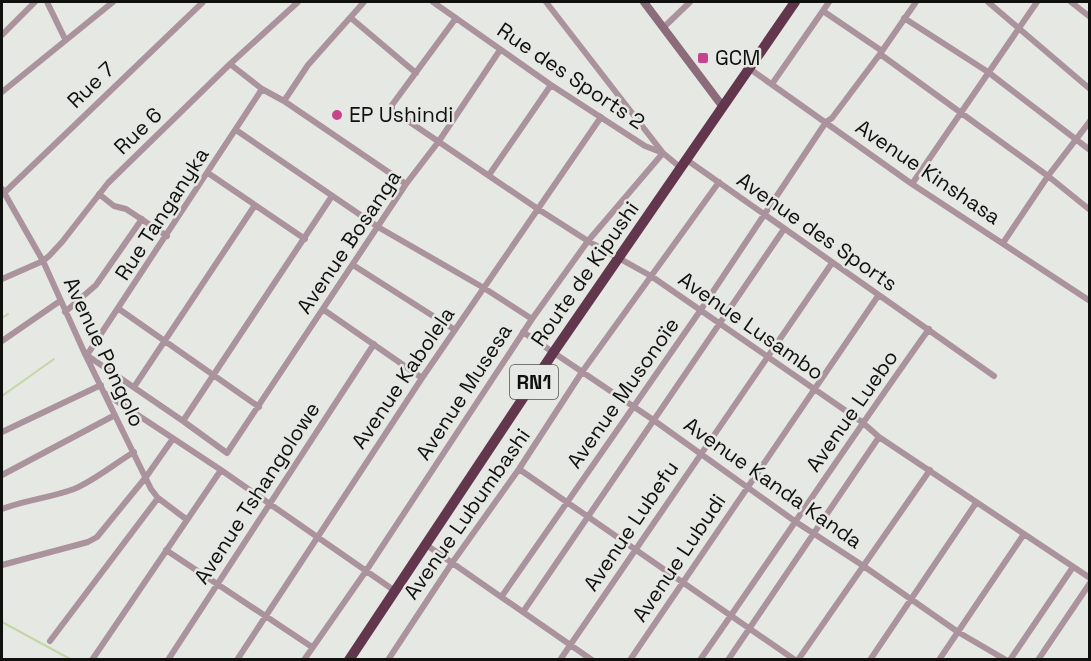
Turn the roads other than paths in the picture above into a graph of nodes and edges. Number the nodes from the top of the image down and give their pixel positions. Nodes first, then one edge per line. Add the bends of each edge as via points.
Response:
1 (35, 2) edge
2 (47, 2) edge
3 (113, 2) edge
4 (203, 2) edge
5 (298, 2) edge
6 (364, 2) edge
7 (434, 2) edge
8 (546, 2) edge
9 (644, 2) edge
10 (690, 2) edge
11 (795, 2) edge
12 (829, 2) edge
13 (916, 2) edge
14 (988, 2) edge
15 (1037, 2) edge
16 (1071, 2) edge
17 (823, 11) junction
18 (1089, 17) edge
19 (351, 18) junction
20 (456, 18) junction
21 (904, 18) junction
22 (663, 27) junction
23 (1020, 28) junction
24 (2, 34) edge
25 (65, 39) junction
26 (500, 50) junction
27 (881, 53) junction
28 (230, 64) junction
29 (750, 69) junction
30 (988, 72) junction
31 (416, 73) junction
32 (771, 84) junction
33 (551, 85) junction
34 (262, 89) junction
35 (1089, 89) edge
36 (2, 92) edge
37 (284, 101) junction
38 (723, 107) junction
39 (962, 113) junction
40 (601, 117) junction
41 (1089, 121) edge
42 (826, 122) junction
43 (236, 130) junction
44 (1076, 139) junction
45 (439, 141) junction
46 (1089, 150) edge
47 (663, 153) junction
48 (685, 164) junction
49 (208, 173) junction
50 (489, 175) junction
51 (1048, 176) junction
52 (719, 182) junction
53 (406, 184) junction
54 (912, 184) junction
55 (99, 194) junction
56 (3, 195) edge
57 (332, 196) junction
58 (255, 205) junction
59 (538, 209) junction
60 (1089, 210) edge
61 (763, 215) junction
62 (142, 219) junction
63 (378, 227) junction
64 (783, 230) junction
65 (167, 236) junction
66 (305, 239) junction
67 (588, 241) junction
68 (1003, 243) junction
69 (619, 258) junction
70 (43, 261) junction
71 (832, 263) junction
72 (353, 265) junction
73 (651, 276) junction
74 (2, 279) edge
75 (484, 288) junction
76 (878, 296) junction
77 (60, 301) junction
78 (1089, 301) edge
79 (119, 309) junction
80 (324, 310) junction
81 (700, 311) junction
82 (65, 312) junction
83 (532, 319) junction
84 (718, 324) junction
85 (455, 330) junction
86 (929, 330) junction
87 (523, 333) junction
88 (165, 340) junction
89 (2, 342) edge
90 (374, 344) junction
91 (553, 353) junction
92 (86, 355) junction
93 (766, 357) junction
94 (582, 372) junction
95 (214, 374) junction
96 (994, 376) dead end
97 (422, 378) junction
98 (101, 385) junction
99 (134, 387) junction
100 (813, 390) junction
101 (105, 394) junction
102 (259, 407) junction
103 (633, 407) junction
104 (115, 415) junction
105 (652, 419) junction
106 (183, 420) junction
107 (862, 422) junction
108 (2, 432) edge
109 (879, 437) junction
110 (172, 440) junction
111 (134, 452) junction
112 (700, 453) junction
113 (519, 469) junction
114 (221, 470) junction
115 (930, 470) junction
116 (2, 475) edge
117 (146, 477) junction
118 (747, 487) junction
119 (158, 498) junction
120 (567, 501) junction
121 (976, 503) junction
122 (269, 504) junction
123 (2, 509) edge
124 (589, 516) junction
125 (186, 519) junction
126 (796, 522) junction
127 (814, 533) junction
128 (1024, 534) junction
129 (317, 536) junction
130 (425, 544) junction
131 (637, 549) junction
132 (166, 550) junction
133 (452, 562) junction
134 (2, 565) edge
135 (862, 565) junction
136 (1073, 567) junction
137 (366, 571) junction
138 (1089, 578) edge
139 (683, 582) junction
140 (1089, 583) edge
141 (217, 585) junction
142 (396, 592) junction
143 (502, 596) junction
144 (910, 599) junction
145 (523, 612) junction
146 (731, 615) junction
147 (266, 616) junction
148 (749, 629) junction
149 (958, 632) junction
150 (50, 641) dead end
151 (570, 645) junction
152 (312, 647) junction
153 (92, 660) edge
154 (168, 660) edge
155 (237, 660) edge
156 (304, 660) edge
157 (349, 660) edge
158 (388, 660) edge
159 (560, 660) edge
160 (592, 660) edge
161 (630, 660) edge
162 (700, 660) edge
163 (728, 660) edge
164 (796, 660) edge
165 (870, 660) edge
166 (939, 660) edge
167 (1008, 660) edge
168 (1038, 660) edge

1 - 24 street
2 - 25 street
3 - 25 street
4 - 56 street, Rue 7
5 - 28 street, Rue 6
6 - 19 street
7 - 20 street, Rue des Sports 2
8 - 47 street, Avenue des Sports
9 - 22 street
10 - 22 street
11 - 29 highway, Route de Kipushi / RN1
12 - 17 street
13 - 21 street, Avenue Musonoïe
14 - 23 street
15 - 23 street
16 - 18 street
17 - 27 street
17 - 32 street
19 - 31 street
19 - 37 street via 308,65
20 - 26 street, Rue des Sports 2
20 - 31 street
21 - 27 street, Avenue Musonoïe
21 - 30 street
22 - 38 street
23 - 30 street
23 - 35 street
25 - 36 street
26 - 33 street, Rue des Sports 2
26 - 45 street, Avenue Bosanga
27 - 39 street
27 - 42 street, Avenue Musonoïe
28 - 34 street
28 - 55 street, Rue 6
29 - 32 street, Avenue Kinshasa
29 - 38 highway, Route de Kipushi / RN1
30 - 39 street
30 - 44 street
31 - 45 street, Avenue Lusambo via 392,110
32 - 42 street, Avenue Kinshasa
33 - 40 street, Rue des Sports 2
33 - 50 street
34 - 37 street
34 - 43 street, Rue Tanganyka
37 - 53 street
38 - 48 highway, Route de Kipushi / RN1
39 - 51 street
39 - 54 street
40 - 47 street, Rue des Sports 2
40 - 59 street, Avenue Kabolela
41 - 44 street
42 - 54 street, Avenue Kinshasa
42 - 61 street, Avenue Musonoïe
43 - 49 street, Rue Tanganyka
43 - 57 street
44 - 46 street
44 - 51 street
45 - 50 street, Avenue Lusambo
45 - 53 street, Avenue Bosanga
47 - 48 street, Avenue des Sports
47 - 67 street, Avenue Musesa
48 - 52 street, Avenue des Sports
48 - 69 highway, Route de Kipushi / RN1
49 - 58 street
49 - 65 street, Rue Tanganyka
50 - 59 street, Avenue Lusambo
51 - 60 street
51 - 68 street
52 - 61 street, Avenue des Sports
52 - 73 street, Avenue Lubumbashi
53 - 63 street, Avenue Bosanga
54 - 68 street, Avenue Kinshasa
55 - 62 street
55 - 70 street, Rue 6
56 - 70 street, Avenue Pongolo
57 - 63 street
57 - 66 street
58 - 66 street
58 - 88 street
59 - 67 street, Avenue Lusambo
59 - 75 street, Avenue Kabolela
61 - 64 street, Avenue des Sports
61 - 81 street, Avenue Musonoïe
62 - 65 street
62 - 82 street via 96,285
63 - 72 street, Avenue Bosanga
63 - 75 street
64 - 71 street, Avenue des Sports
64 - 84 street, Avenue Musonoïe
65 - 79 street, Rue Tanganyka
66 - 95 street
67 - 69 street, Avenue Lusambo
67 - 83 street, Avenue Musesa
68 - 78 street, Avenue Kinshasa
69 - 73 street, Avenue Lusambo
69 - 91 highway, Route de Kipushi / RN1
70 - 74 street, Rue 6
70 - 77 street, Avenue Pongolo
71 - 76 street, Avenue des Sports
71 - 93 street, Avenue Lubefu
72 - 80 street, Avenue Bosanga
72 - 85 street
73 - 81 street, Avenue Lusambo
73 - 94 street, Avenue Lubumbashi
75 - 83 street
75 - 85 street, Avenue Kabolela
76 - 86 street, Avenue des Sports
76 - 100 street, Avenue Lubudi
77 - 82 street, Avenue Pongolo
77 - 89 street
79 - 88 street
79 - 92 street, Rue Tanganyka
80 - 90 street
80 - 102 street, Avenue Bosanga
81 - 84 street, Avenue Lusambo
81 - 103 street, Avenue Musonoïe
82 - 92 street, Avenue Pongolo
83 - 87 street, Avenue Musesa
84 - 93 street, Avenue Lusambo
84 - 105 street, Avenue Musonoïe
85 - 97 street, Avenue Kabolela
86 - 96 street, Avenue des Sports
86 - 107 street, Avenue Luebo
87 - 91 street, Avenue Kanda Kanda
87 - 137 street, Avenue Musesa
88 - 95 street
88 - 99 street
90 - 97 street
90 - 122 street, Avenue Tshangolowe
91 - 94 street, Avenue Kanda Kanda
91 - 130 highway, Route de Kipushi / RN1
92 - 98 street, Avenue Pongolo
92 - 99 street
93 - 100 street, Avenue Lusambo
93 - 112 street, Avenue Lubefu
94 - 103 street, Avenue Kanda Kanda
94 - 113 street, Avenue Lubumbashi
95 - 102 street
95 - 106 street
97 - 129 street, Avenue Kabolela
98 - 101 street, Avenue Pongolo
98 - 108 street
99 - 106 street
100 - 107 street, Avenue Lusambo
100 - 118 street, Avenue Lubudi
101 - 104 street, Avenue Pongolo
101 - 110 street
102 - 106 street, Avenue Bosanga via 227,453
103 - 105 street, Avenue Kanda Kanda
103 - 120 street, Avenue Musonoïe
104 - 111 street, Avenue Pongolo
104 - 116 street
105 - 112 street, Avenue Kanda Kanda
105 - 124 street, Avenue Musonoïe
107 - 109 street, Avenue Lusambo
107 - 126 street, Avenue Luebo
109 - 115 street, Avenue Lusambo
109 - 127 street, Avenue Luebo
110 - 114 street
110 - 117 street
111 - 117 street, Avenue Pongolo
111 - 123 street via 84,484
112 - 118 street, Avenue Kanda Kanda
112 - 131 street, Avenue Lubefu
113 - 120 street
113 - 133 street, Avenue Lubumbashi
114 - 122 street
114 - 125 street
115 - 121 street, Avenue Lusambo
115 - 135 street
117 - 119 street, Avenue Pongolo
117 - 134 street via 93,540
118 - 126 street, Avenue Kanda Kanda
118 - 139 street, Avenue Lubudi
119 - 125 street, Avenue Pongolo
119 - 150 street
120 - 124 street
120 - 143 street, Avenue Musonoïe
121 - 128 street, Avenue Lusambo
121 - 144 street
122 - 129 street
122 - 141 street, Avenue Tshangolowe
124 - 131 street
124 - 145 street, Avenue Musonoïe
125 - 132 street
126 - 127 street, Avenue Kanda Kanda
126 - 146 street, Avenue Luebo
127 - 135 street, Avenue Kanda Kanda
127 - 148 street, Avenue Luebo
128 - 136 street, Avenue Lusambo
128 - 149 street
129 - 137 street
129 - 147 street, Avenue Kabolela
130 - 133 street
130 - 142 highway, Route de Kipushi / RN1
131 - 139 street
131 - 151 street, Avenue Lubefu
132 - 141 street
132 - 153 street
133 - 143 street
133 - 158 street, Avenue Lubumbashi
135 - 144 street, Avenue Kanda Kanda
135 - 164 street
136 - 138 street, Avenue Lusambo
136 - 167 street
137 - 142 street
137 - 152 street, Avenue Musesa
139 - 146 street
139 - 161 street, Avenue Lubudi
140 - 168 street
141 - 147 street
141 - 154 street, Avenue Tshangolowe
142 - 157 highway, Route de Kipushi / RN1
143 - 145 street
144 - 149 street, Avenue Kanda Kanda
144 - 165 street
145 - 151 street
146 - 148 street
146 - 162 street, Avenue Luebo
147 - 152 street
147 - 155 street, Avenue Kabolela
148 - 163 street, Avenue Luebo
148 - 164 street
149 - 166 street
149 - 167 street, Avenue Kanda Kanda
151 - 159 street, Avenue Lubefu
151 - 160 street
152 - 156 street, Avenue Musesa

